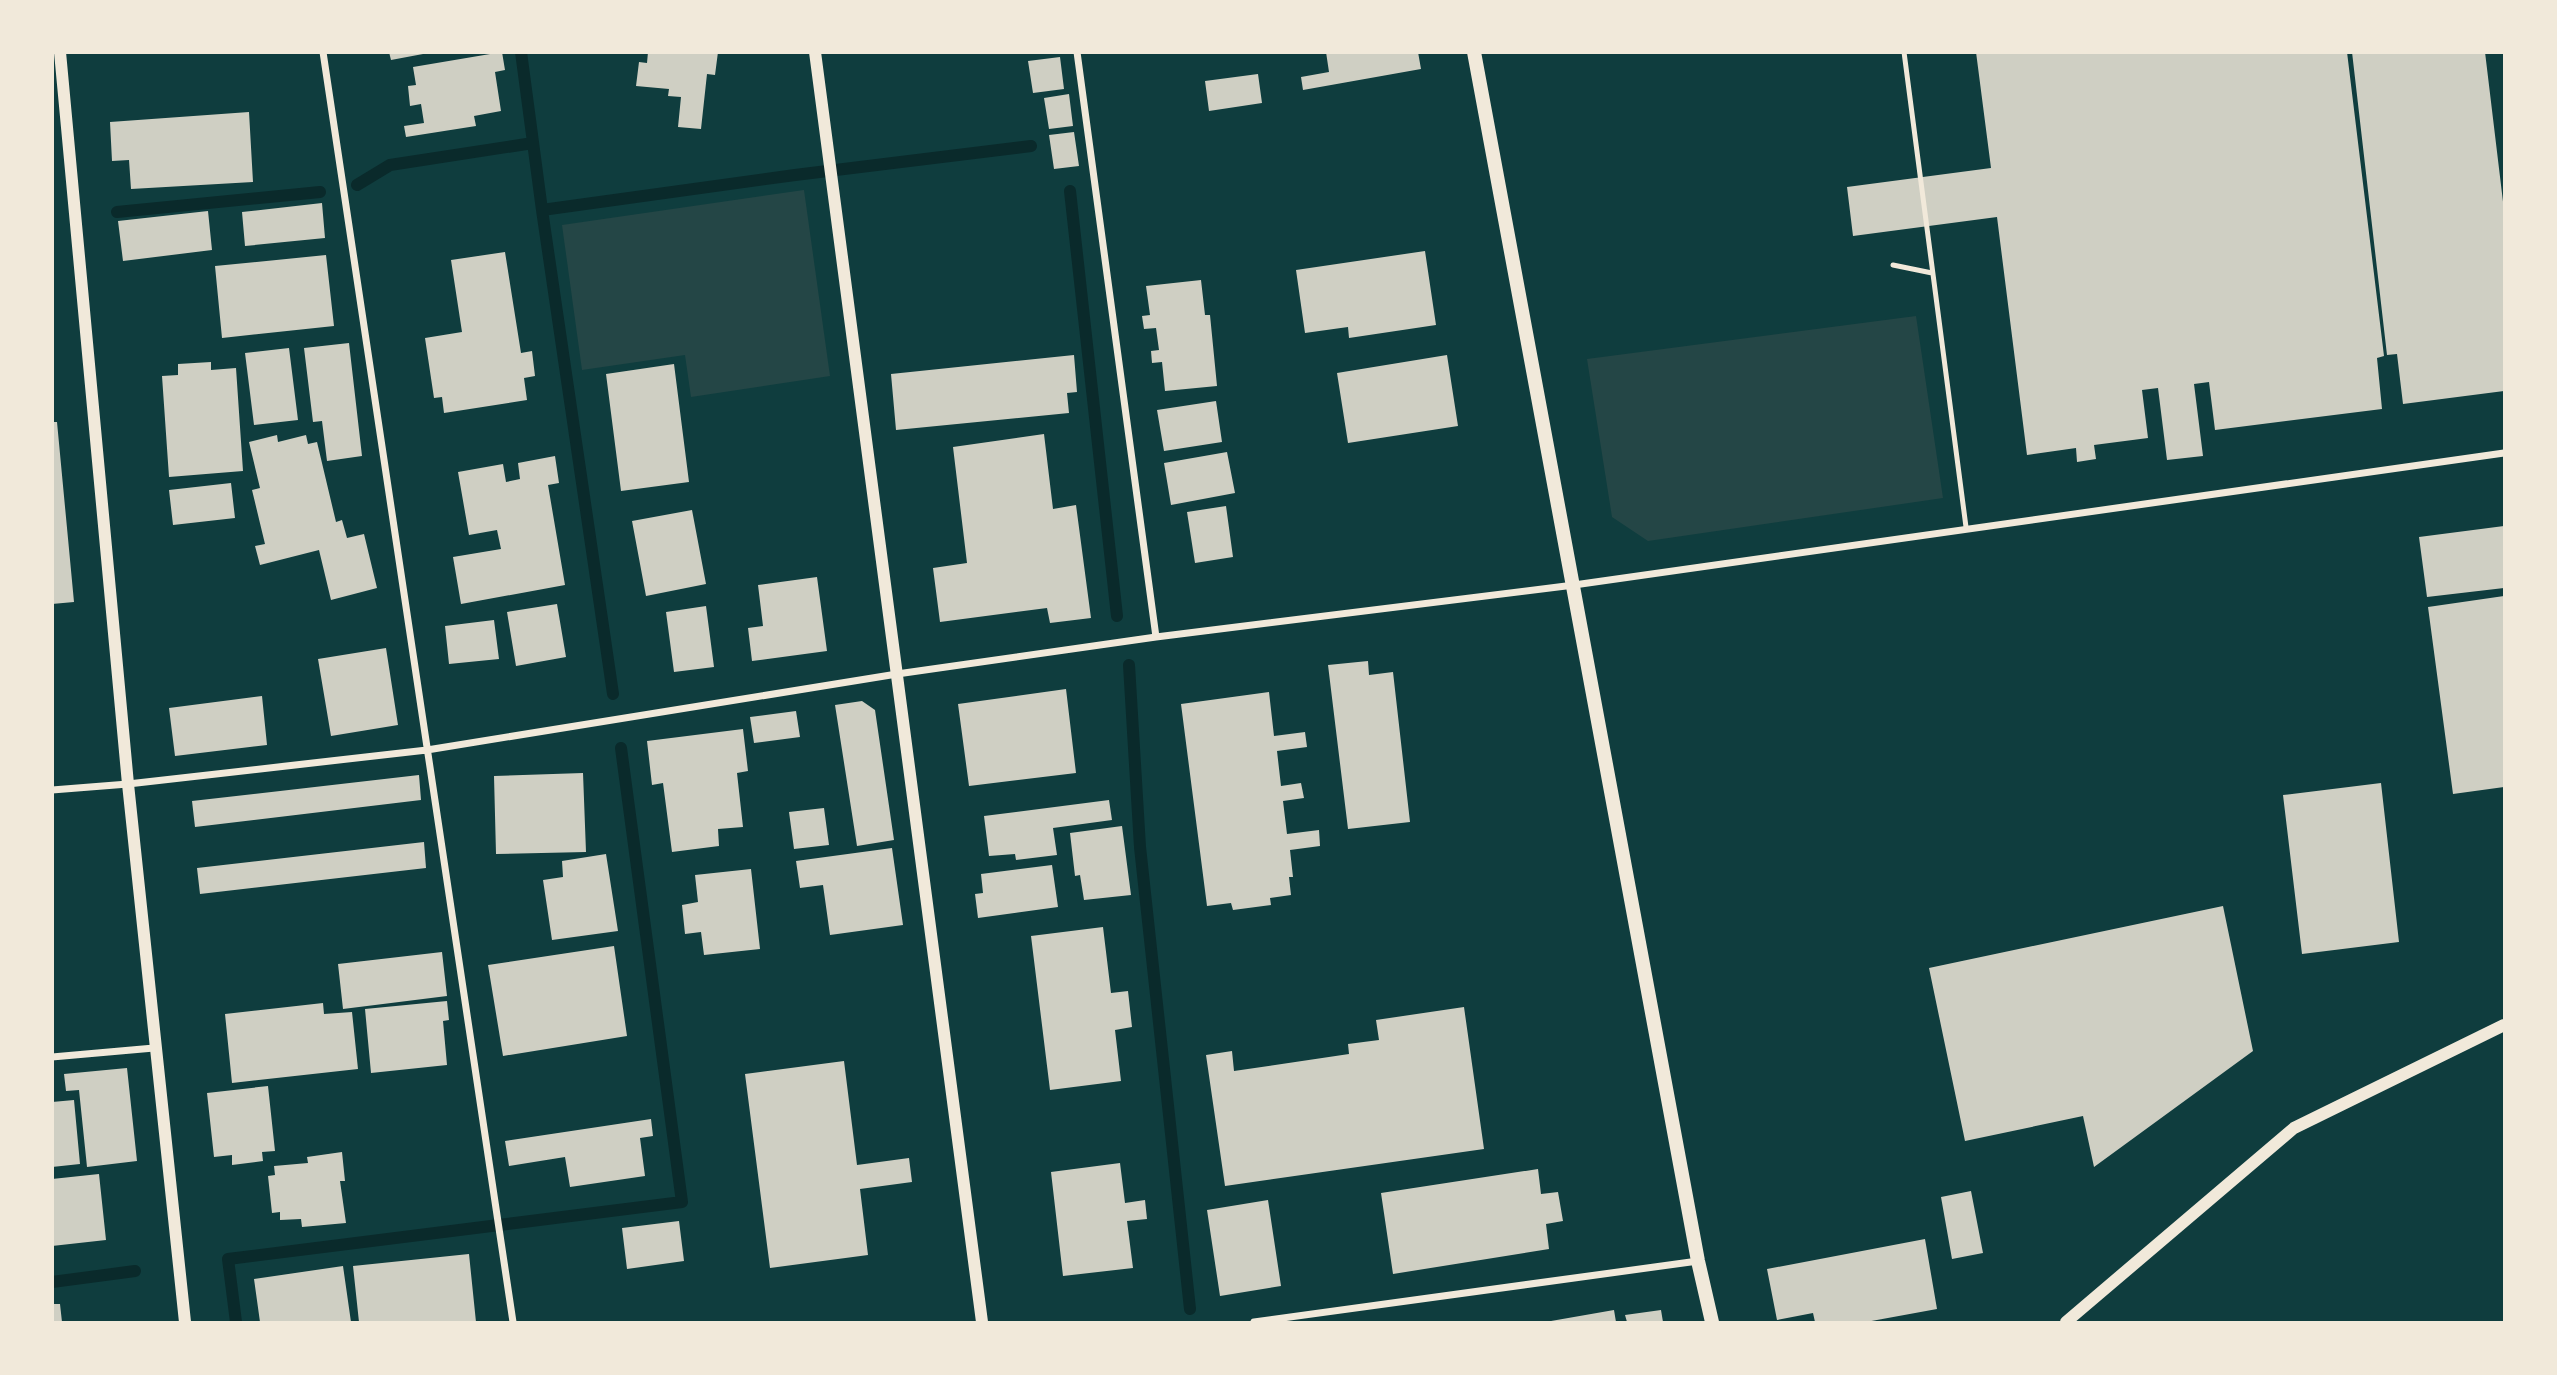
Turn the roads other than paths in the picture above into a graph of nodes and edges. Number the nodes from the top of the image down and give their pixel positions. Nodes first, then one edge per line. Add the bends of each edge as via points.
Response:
1 (60, 52) edge
2 (323, 52) edge
3 (816, 52) edge
4 (1077, 52) edge
5 (1474, 52) edge
6 (1904, 52) edge
7 (1893, 265) dead end
8 (1932, 273) junction
9 (2504, 453) edge
10 (1966, 527) junction
11 (1573, 585) junction
12 (1156, 637) junction
13 (897, 674) junction
14 (426, 750) junction
15 (128, 785) junction
16 (52, 790) edge
17 (2504, 1025) edge
18 (154, 1048) junction
19 (52, 1057) edge
20 (1698, 1261) junction
21 (185, 1322) edge
22 (513, 1322) edge
23 (982, 1322) edge
24 (1254, 1322) edge
25 (1712, 1322) edge
26 (2066, 1322) edge

1 - 15 street
2 - 14 street
3 - 13 street
4 - 12 street
5 - 11 main road
6 - 8 lane
7 - 8 lane
8 - 10 lane
9 - 10 street
10 - 11 street
11 - 12 street
11 - 20 main road
12 - 13 street
13 - 14 street
13 - 23 street
14 - 15 street
14 - 22 street
15 - 16 street
15 - 18 street
17 - 26 street via 2294,1128
18 - 19 street
18 - 21 street
20 - 24 street
20 - 25 main road

